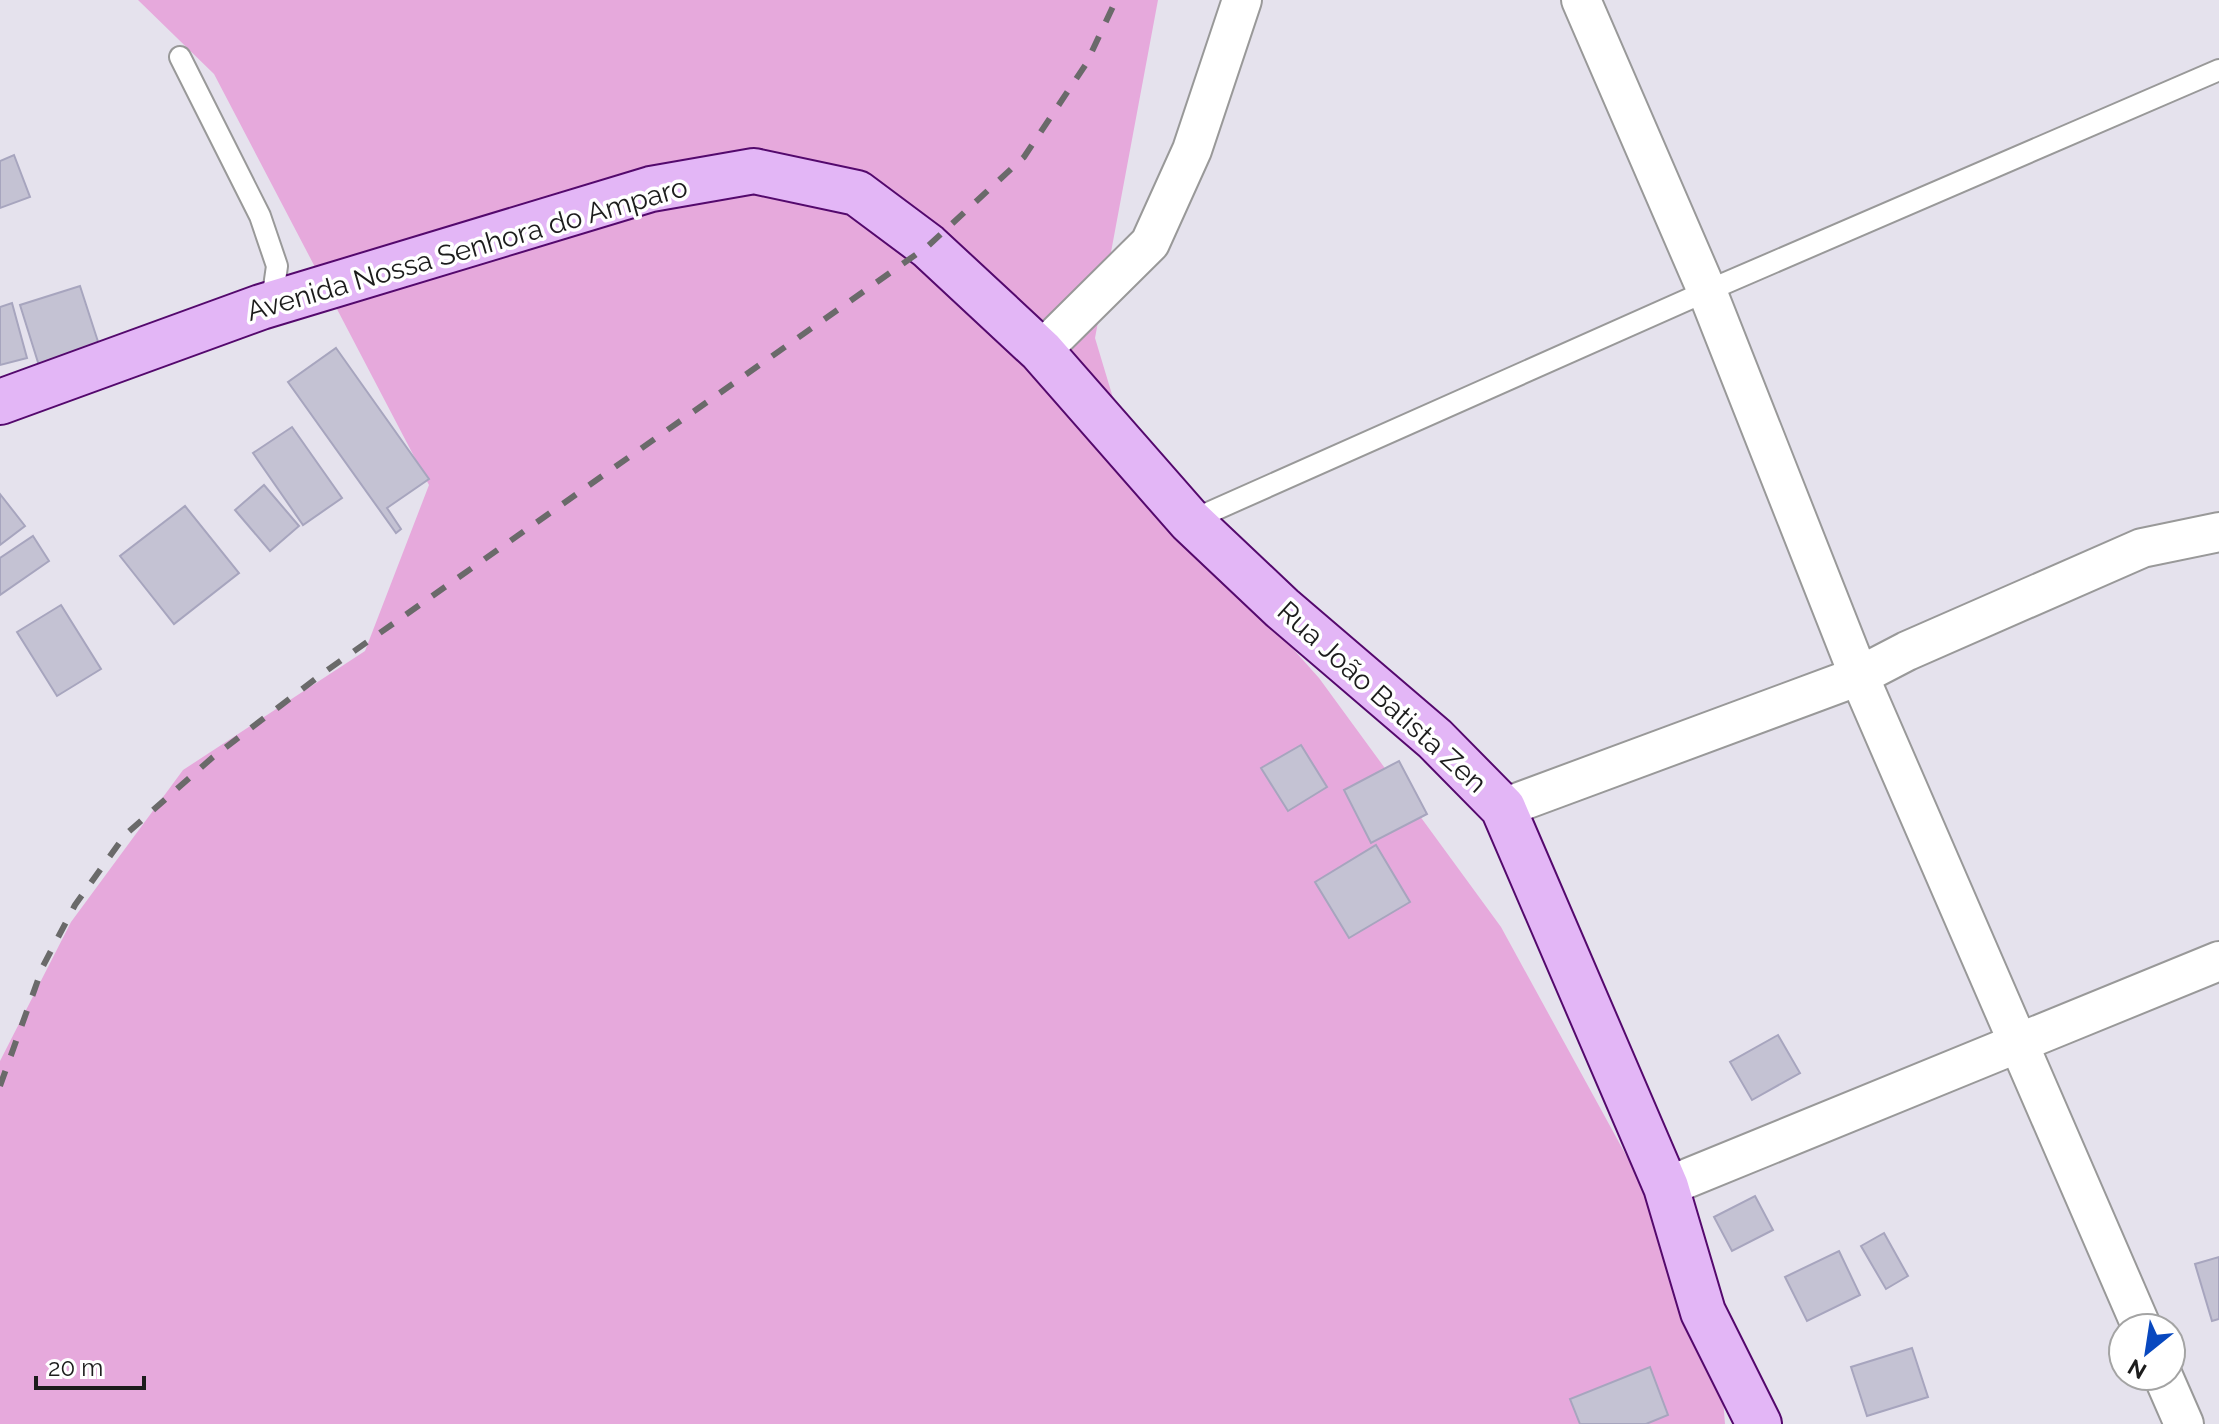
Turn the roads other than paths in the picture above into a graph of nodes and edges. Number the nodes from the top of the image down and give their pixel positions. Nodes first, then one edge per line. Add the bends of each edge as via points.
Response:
1 (1242, 0) edge
2 (1581, 0) edge
3 (180, 57) dead end
4 (2219, 70) edge
5 (928, 246) joint
6 (1707, 291) junction
7 (261, 307) junction
8 (1041, 351) junction
9 (0, 402) edge
10 (1190, 521) junction
11 (2219, 532) edge
12 (1859, 676) junction
13 (1503, 808) junction
14 (2219, 961) edge
15 (2019, 1044) junction
16 (1666, 1187) junction
17 (2135, 1312) edge
18 (2170, 1392) edge
19 (1759, 1424) edge
20 (2184, 1424) edge

1 - 8 street via 1192,150 1150,243
2 - 6 street
3 - 7 lane via 260,216 277,266 274,287
4 - 6 lane
5 - 7 street, Avenida Nossa Senhora do Amparo via 857,193 754,171 651,189
5 - 8 street, Rua João Batista Zen
6 - 10 lane
6 - 12 street
7 - 9 street, Avenida Nossa Senhora do Amparo
8 - 10 street, Rua João Batista Zen
10 - 13 street, Rua João Batista Zen via 1435,739
11 - 12 street via 2142,548
12 - 13 street
12 - 15 street
13 - 16 street, Rua João Batista Zen
14 - 15 street
15 - 16 street
15 - 17 street
16 - 19 street, Rua João Batista Zen via 1703,1312
18 - 20 street

